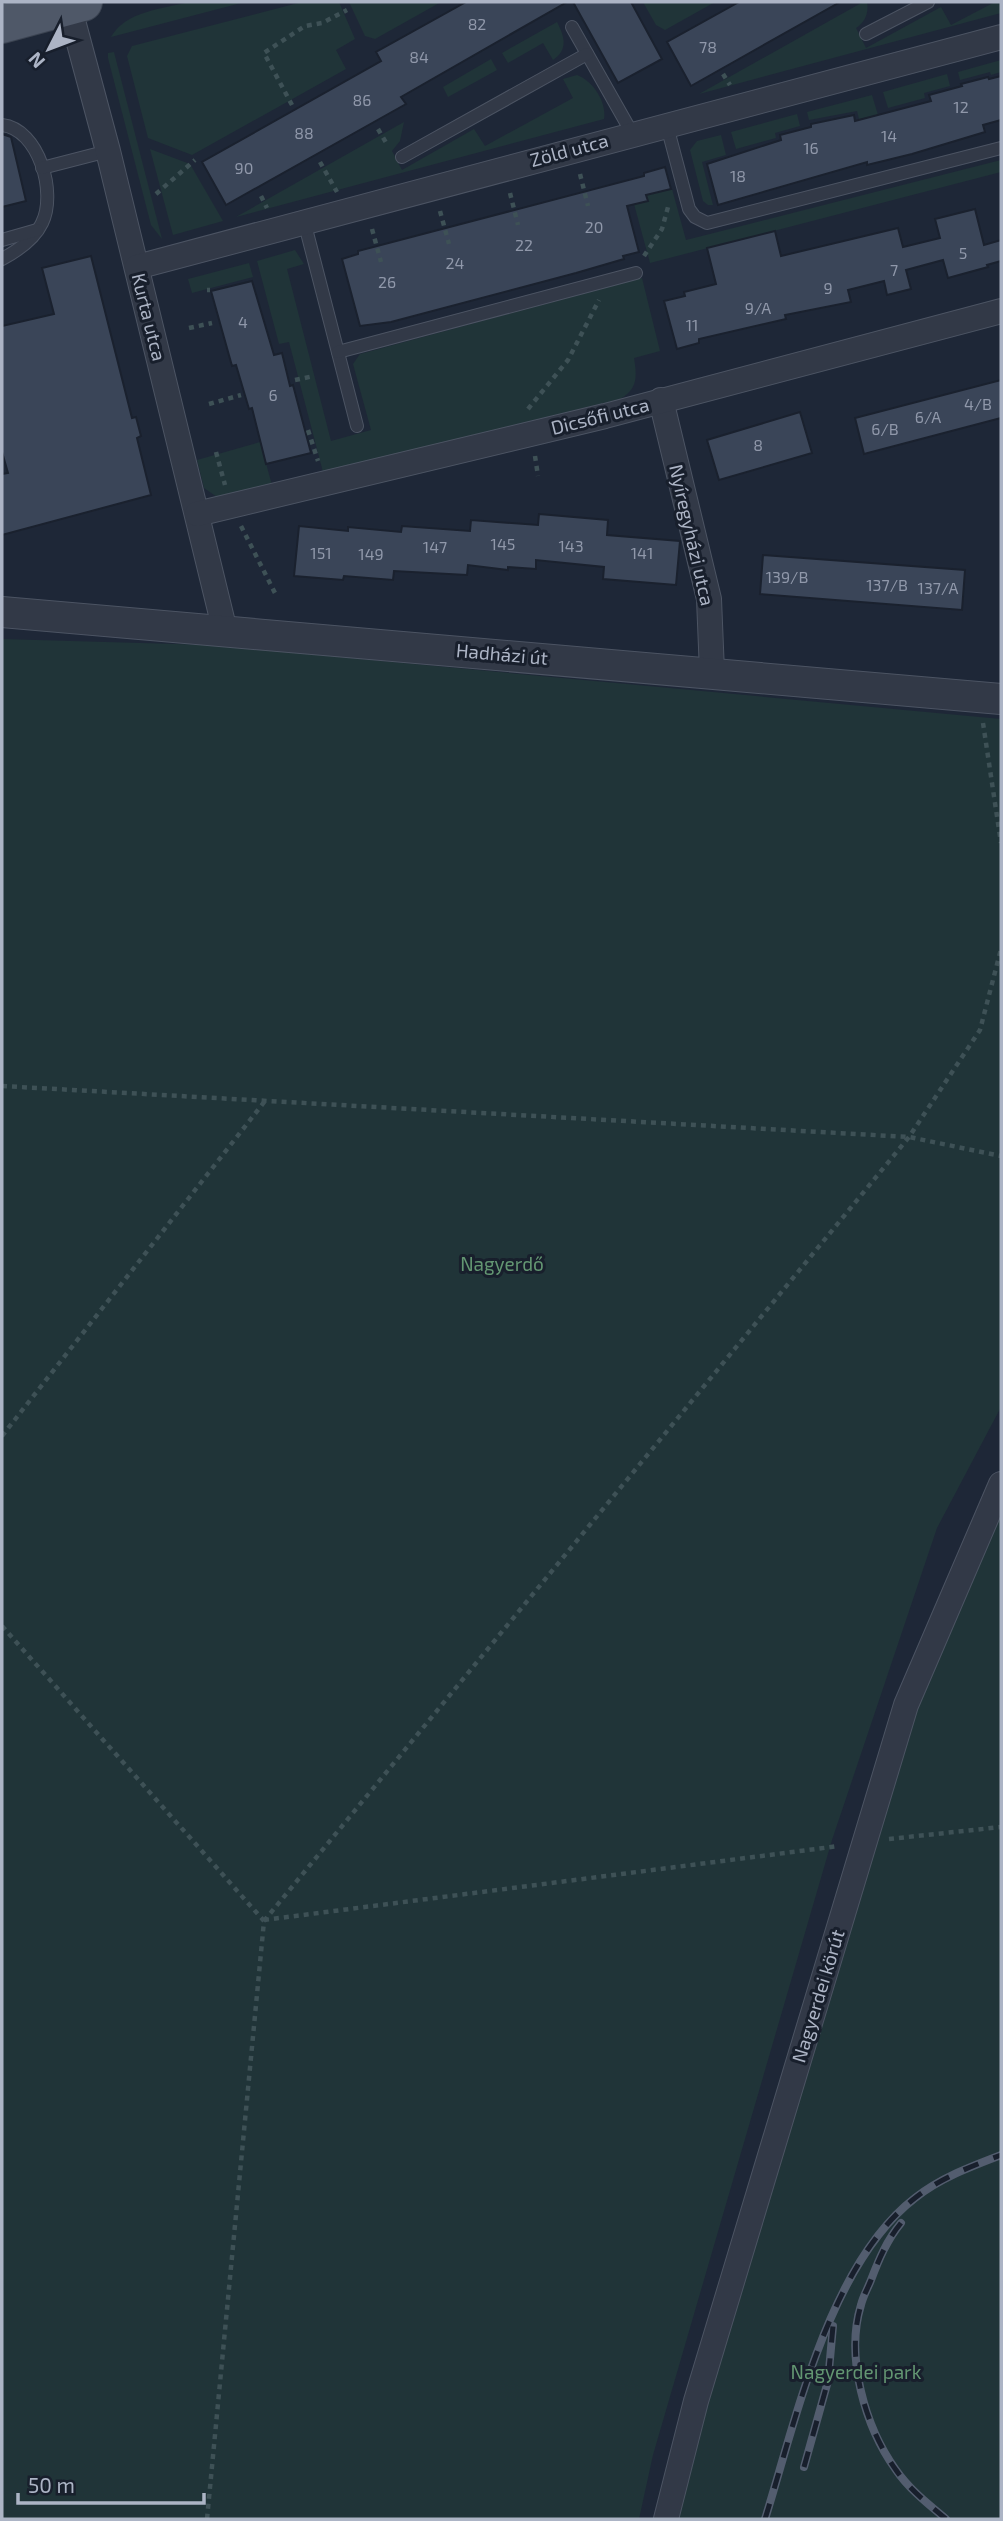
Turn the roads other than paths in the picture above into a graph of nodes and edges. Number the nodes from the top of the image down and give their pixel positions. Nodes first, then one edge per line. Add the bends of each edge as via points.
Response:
1 (928, 2) edge
2 (76, 4) edge
3 (2, 23) edge
4 (572, 27) dead end
5 (866, 34) dead end
6 (1001, 37) edge
7 (587, 54) junction
8 (2, 125) edge
9 (667, 125) junction
10 (632, 133) junction
11 (1001, 148) edge
12 (108, 151) junction
13 (402, 157) dead end
14 (42, 168) junction
15 (304, 222) junction
16 (38, 230) junction
17 (2, 240) edge
18 (2, 259) edge
19 (137, 267) junction
20 (636, 273) dead end
21 (1001, 311) edge
22 (338, 352) junction
23 (661, 400) junction
24 (357, 426) dead end
25 (197, 514) junction
26 (2, 611) edge
27 (225, 631) junction
28 (712, 672) junction
29 (990, 698) edge
30 (1001, 1483) edge
31 (667, 2519) edge

1 - 5 lane
2 - 3 main road
2 - 12 street, Kurta utca
4 - 7 lane
6 - 9 street, Zöld utca
7 - 10 lane
7 - 13 lane
8 - 14 lane via 27,137
9 - 10 street, Zöld utca
9 - 11 lane via 689,209 707,223
10 - 15 street, Zöld utca
12 - 14 lane
12 - 19 street, Kurta utca
14 - 16 lane via 47,209
15 - 19 street, Zöld utca
15 - 22 lane
16 - 17 lane
16 - 18 lane
19 - 25 street, Kurta utca
20 - 22 lane
21 - 23 street, Dicsőfi utca
22 - 24 lane
23 - 25 street, Dicsőfi utca
23 - 28 street, Nyíregyházi utca via 709,599
25 - 27 street, Kurta utca
26 - 27 street, Hadházi út
27 - 28 street, Hadházi út
28 - 29 street, Hadházi út
30 - 31 street, Nagyerdei körút via 906,1705 696,2401

